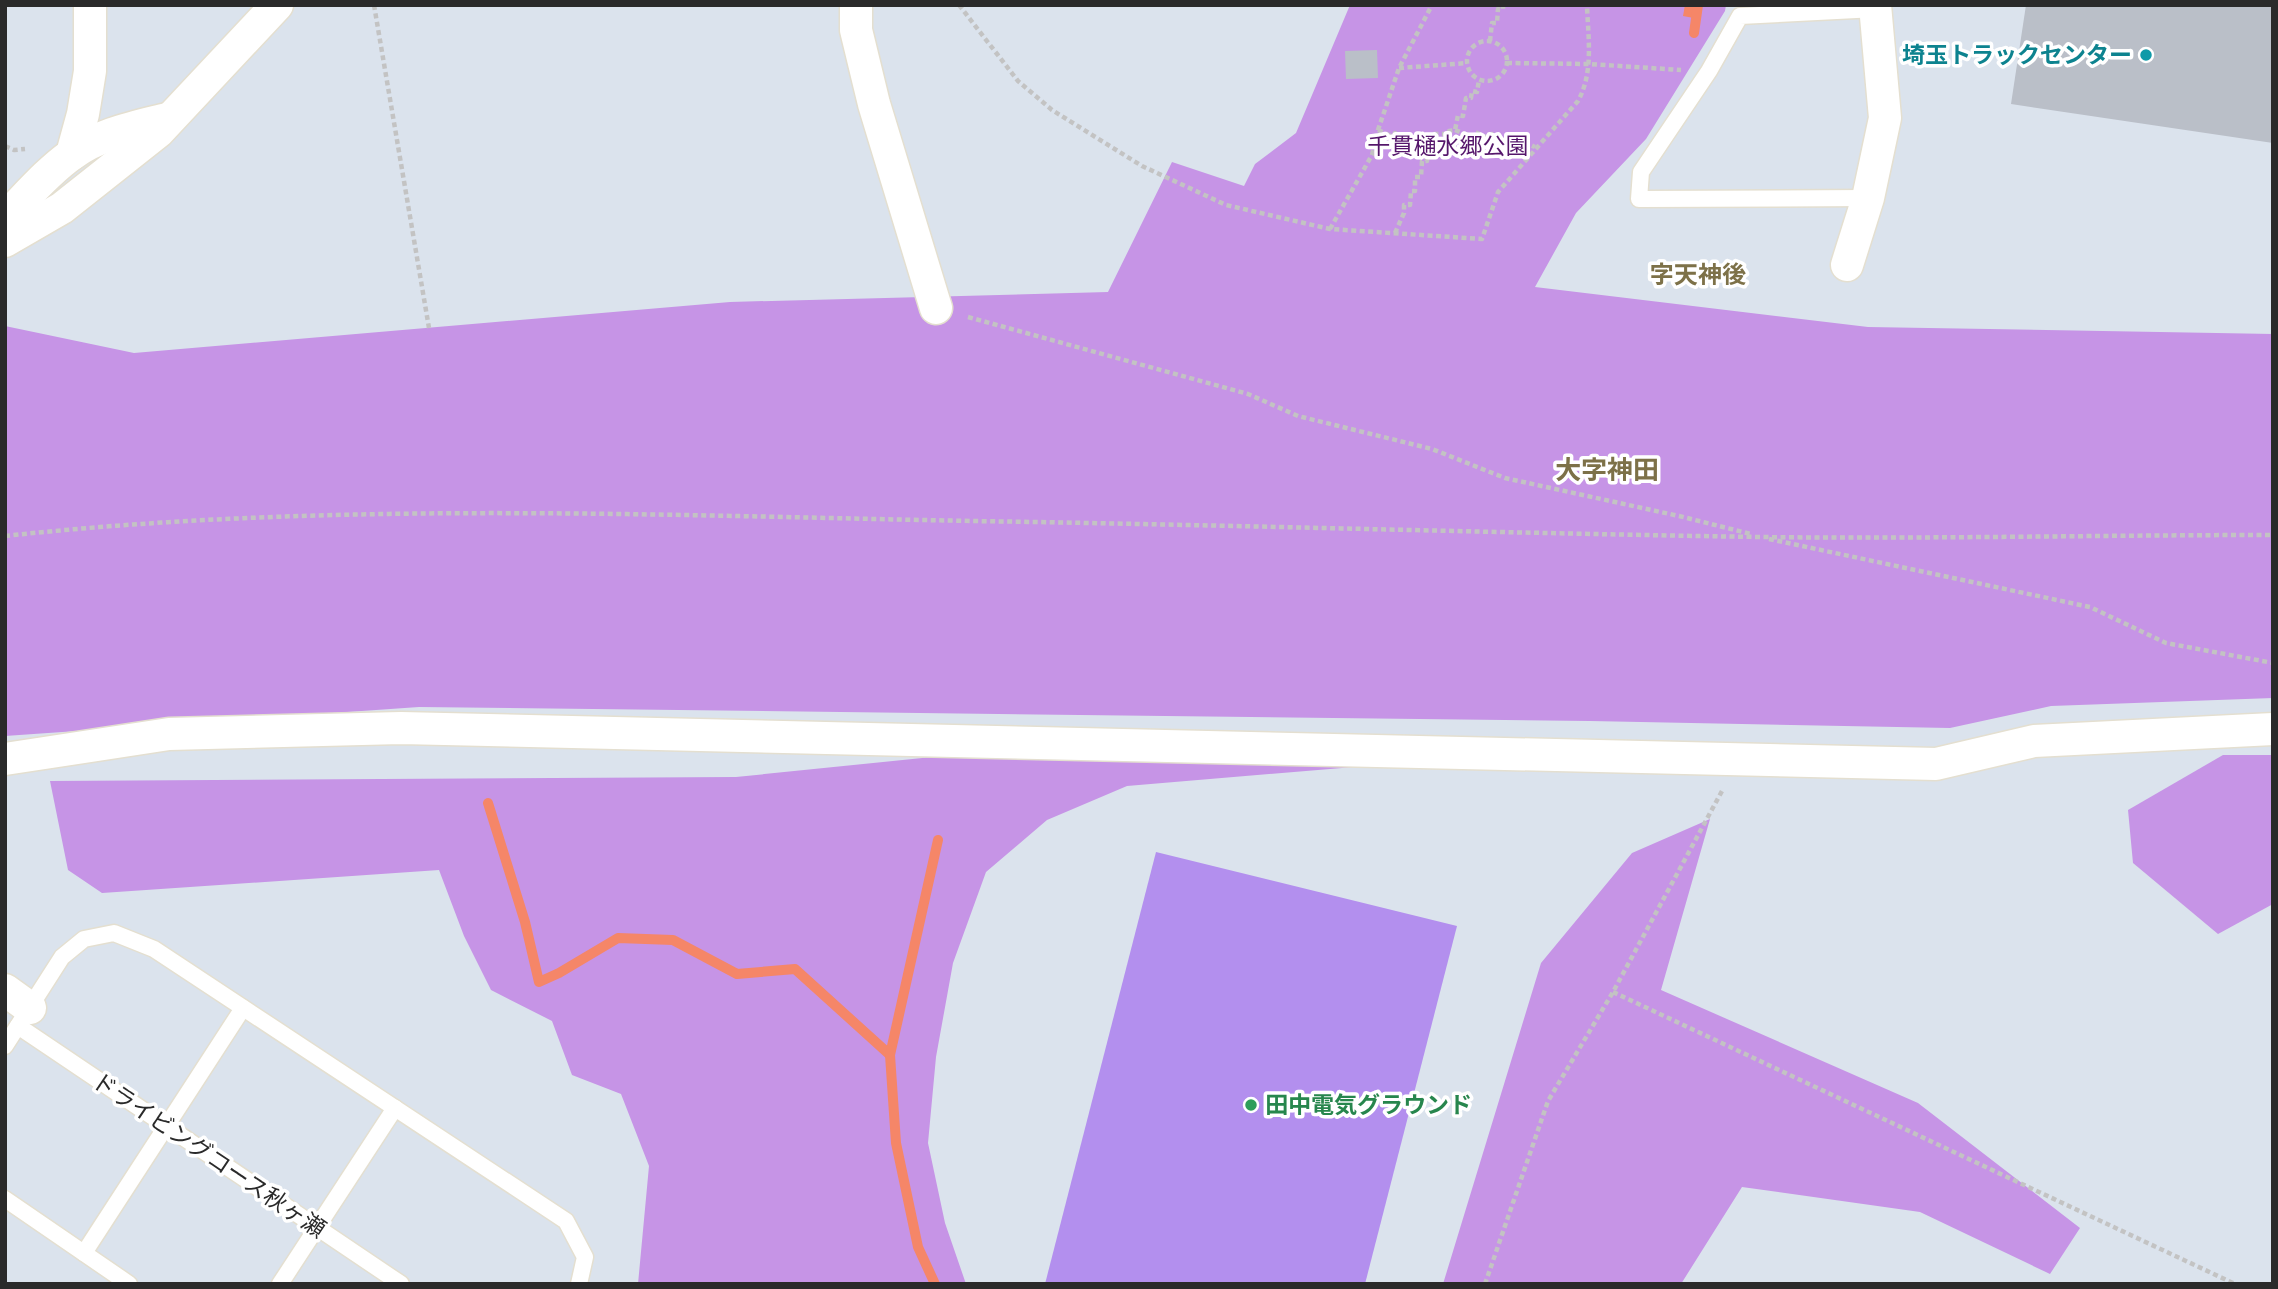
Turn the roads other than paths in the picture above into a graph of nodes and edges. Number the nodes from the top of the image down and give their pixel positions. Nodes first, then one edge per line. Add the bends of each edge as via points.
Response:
1 (90, 5) edge
2 (277, 5) edge
3 (856, 5) edge
4 (1876, 7) edge
5 (171, 118) junction
6 (72, 154) junction
7 (1868, 198) junction
8 (5, 218) edge
9 (5, 241) edge
10 (1847, 265) dead end
11 (936, 308) road end
12 (2273, 729) edge
13 (5, 759) edge
14 (18, 1008) edge
15 (243, 1008) junction
16 (5, 1046) edge
17 (395, 1108) junction
18 (165, 1125) junction
19 (5, 1199) edge
20 (317, 1227) junction
21 (84, 1253) junction
22 (130, 1284) edge
23 (280, 1284) edge
24 (401, 1284) edge
25 (579, 1284) edge

1 - 6 street via 90,71
2 - 5 street
3 - 11 street via 856,30 874,104
4 - 7 street via 1885,118
4 - 7 lane via 1740,16 1641,172 1639,199
5 - 6 street via 126,129
5 - 9 street via 62,208
6 - 8 street
7 - 10 street
12 - 13 street via 2034,741 1936,764 401,728 169,734
14 - 15 lane via 84,939 114,933 153,949
14 - 16 lane
14 - 18 lane, ドライビングコース秋ヶ瀬
15 - 17 lane
15 - 18 lane
17 - 20 lane
17 - 25 lane via 566,1221 585,1257
18 - 20 lane, ドライビングコース秋ヶ瀬
18 - 21 lane
19 - 21 lane
20 - 23 lane
20 - 24 lane, ドライビングコース秋ヶ瀬
21 - 22 lane

